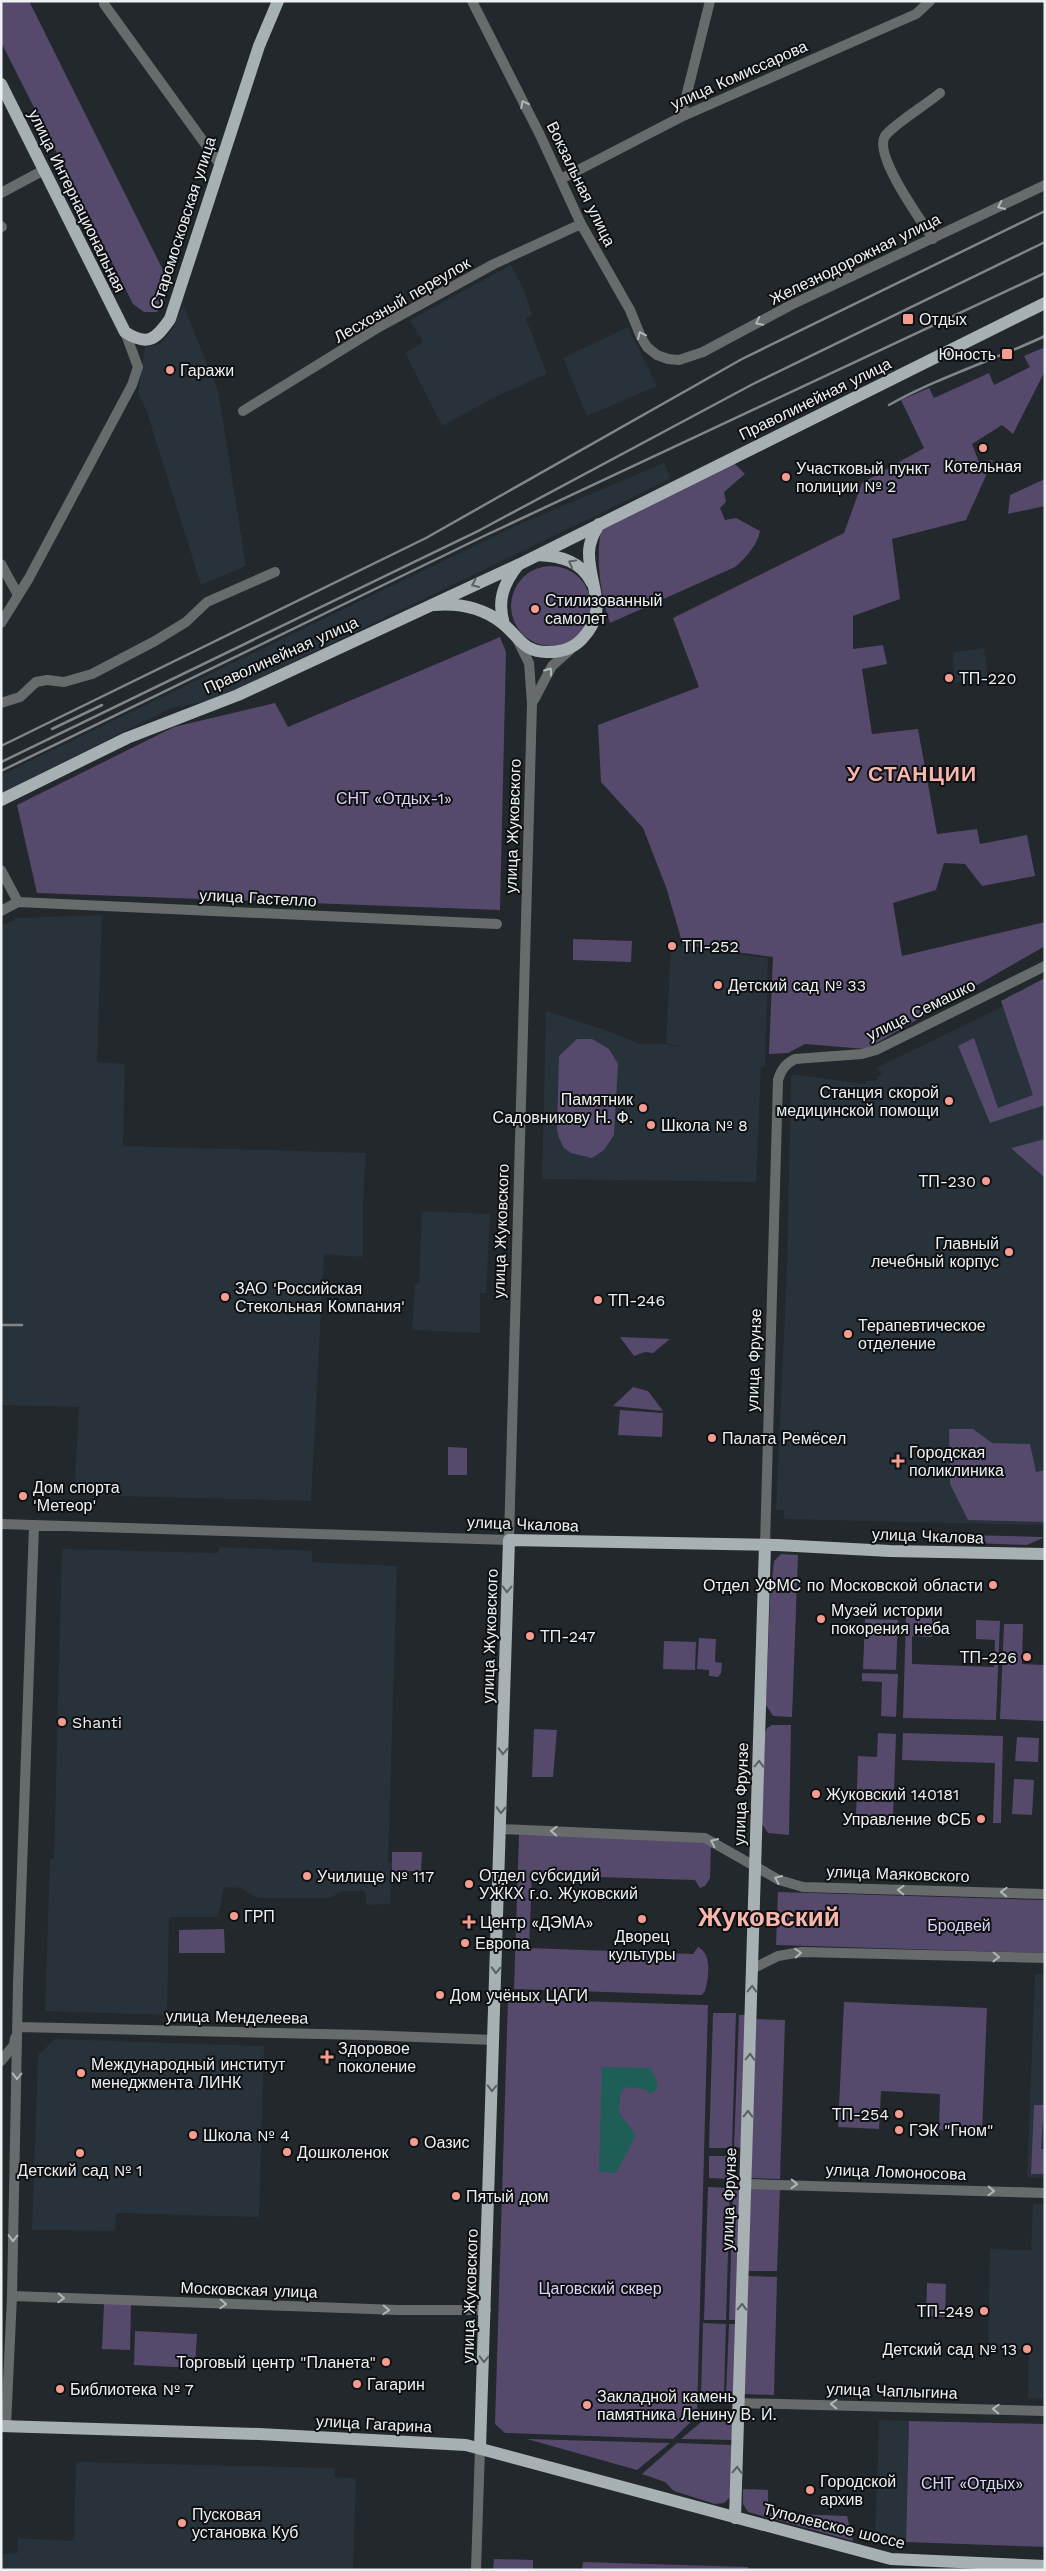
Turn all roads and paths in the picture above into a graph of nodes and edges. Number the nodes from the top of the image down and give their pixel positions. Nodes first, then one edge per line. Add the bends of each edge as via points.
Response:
1 (278, 1) edge
2 (472, 1) edge
3 (710, 1) edge
4 (930, 1) edge
5 (104, 4) dead end
6 (1, 84) edge
7 (940, 93) dead end
8 (681, 117) junction
9 (219, 163) junction
10 (44, 170) junction
11 (561, 180) junction
12 (1045, 186) edge
13 (1, 193) edge
14 (581, 224) junction
15 (932, 239) junction
16 (1045, 303) edge
17 (125, 332) junction
18 (679, 360) joint
19 (242, 411) dead end
20 (599, 524) junction
21 (538, 555) junction
22 (1, 564) edge
23 (520, 564) junction
24 (275, 572) dead end
25 (595, 589) junction
26 (18, 595) junction
27 (427, 605) junction
28 (1, 624) edge
29 (504, 624) junction
30 (517, 640) junction
31 (575, 646) junction
32 (1, 703) edge
33 (532, 703) junction
34 (1, 800) edge
35 (1, 870) edge
36 (18, 902) junction
37 (1, 910) edge
38 (497, 924) dead end
39 (1045, 966) edge
40 (781, 1072) joint
41 (1, 1524) edge
42 (34, 1526) junction
43 (509, 1540) junction
44 (766, 1545) junction
45 (1045, 1554) edge
46 (500, 1829) junction
47 (756, 1866) junction
48 (1045, 1894) edge
49 (1045, 1958) edge
50 (752, 1969) junction
51 (18, 2027) junction
52 (494, 2040) junction
53 (1, 2060) edge
54 (746, 2184) junction
55 (1045, 2193) edge
56 (12, 2296) junction
57 (486, 2310) junction
58 (739, 2403) junction
59 (1045, 2411) edge
60 (4, 2426) edge
61 (480, 2448) junction
62 (735, 2518) junction
63 (1045, 2566) edge
64 (476, 2570) edge

1 - 9 main road, Старомосковская улица
11 -> 2 street, Вокзальная улица
3 - 8 street
4 - 8 street, улица Комиссарова via 916,14
5 - 9 street
6 - 10 main road, улица Интернациональная
7 - 15 street via 895,126 884,137 882,148 886,163
8 - 11 street, улица Комиссарова
9 - 17 main road, Старомосковская улица via 170,319 156,338 150,340 138,340
10 - 13 street
10 - 17 main road, улица Интернациональная
11 - 14 street, Вокзальная улица
12 -> 15 street, Железнодорожная улица
18 -> 14 street, Вокзальная улица via 657,355 647,347 630,310
14 - 19 street, Лесхозный переулок via 494,264 379,327
15 -> 18 street, Железнодорожная улица via 791,305 703,352
16 - 20 main road, Праволинейная улица
17 - 26 street via 138,367 132,385
20 - 21 main road, Праволинейная улица
20 - 25 main road via 589,552
21 - 23 main road
25 -> 21 main road via 579,566 567,559
22 - 26 street
23 -> 27 main road, Праволинейная улица
23 - 29 main road via 506,580 500,598
24 - 32 street via 207,602 186,622 92,674 64,682 36,682 20,697
25 - 31 main road via 598,602 596,616 591,630
26 - 28 street
27 - 29 main road via 445,604 481,610
27 - 34 main road, Праволинейная улица via 238,695 127,738
29 - 30 main road
30 - 31 main road via 541,652 560,652
30 - 33 street, улица Жуковского via 529,663
33 -> 31 street via 552,666
33 - 43 street, улица Жуковского
35 - 36 street
36 - 37 street, улица Гастелло
36 - 38 street, улица Гастелло
39 - 40 street, улица Семашко via 876,1050 795,1059 787,1063
40 - 44 street, улица Фрунзе via 778,1080
41 - 42 street, улица Чкалова
42 - 43 street, улица Чкалова
42 - 51 street
43 - 44 main road, улица Чкалова
43 -> 46 main road, улица Жуковского
44 - 45 main road, улица Чкалова
47 -> 44 main road, улица Фрунзе
47 -> 46 street, улица Маяковского via 705,1838
46 -> 52 main road, улица Жуковского
48 -> 47 street, улица Маяковского via 803,1887 779,1880
47 - 50 main road, улица Фрунзе
50 -> 49 street via 778,1956 801,1952
54 -> 50 main road, улица Фрунзе
51 - 52 street, улица Менделеева
51 - 53 street via 14,2045
51 -> 56 street
52 -> 57 main road, улица Жуковского
54 -> 55 street, улица Ломоносова
58 -> 54 main road, улица Фрунзе
56 -> 57 street, Московская улица via 390,2310
56 - 60 street
57 -> 61 main road, улица Жуковского
59 -> 58 street, улица Чаплыгина
62 -> 58 main road, улица Фрунзе
60 - 61 main road, улица Гагарина via 371,2439
61 - 62 main road, улица Гагарина
61 - 64 street, улица Жуковского
62 - 63 main road, Туполевское шоссе via 892,2559

